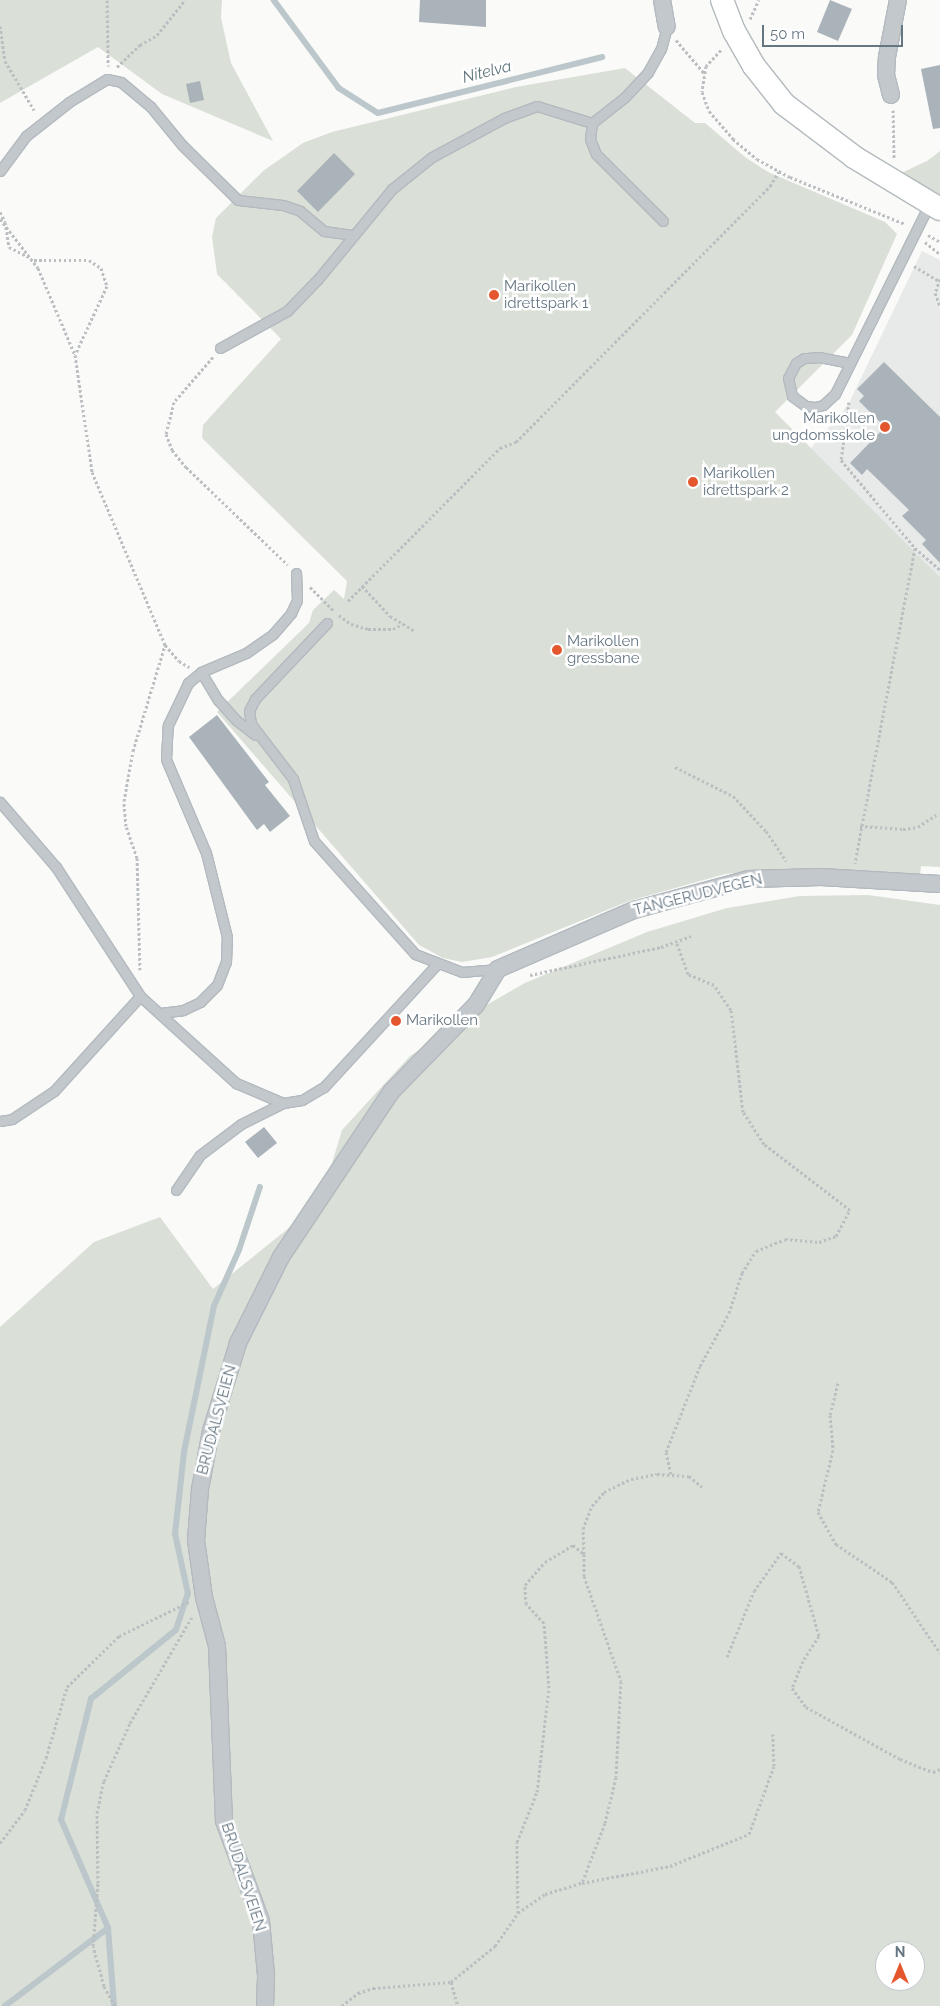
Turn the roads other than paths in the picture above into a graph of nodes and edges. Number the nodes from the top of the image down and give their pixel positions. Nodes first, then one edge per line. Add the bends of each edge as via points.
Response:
1 (662, 0) edge
2 (722, 0) edge
3 (898, 0) edge
4 (667, 28) joint
5 (891, 95) road end
6 (592, 123) junction
7 (0, 171) edge
8 (935, 206) edge
9 (663, 222) dead end
10 (352, 235) junction
11 (220, 348) road end
12 (850, 363) junction
13 (296, 573) road end
14 (327, 623) dead end
15 (201, 672) junction
16 (266, 742) junction
17 (0, 802) edge
18 (940, 884) edge
19 (437, 964) junction
20 (495, 976) junction
21 (140, 996) junction
22 (160, 1013) junction
23 (283, 1102) junction
24 (0, 1122) edge
25 (176, 1190) dead end
26 (265, 2006) edge

1 - 4 street
2 - 8 main road via 734,31 754,66 784,104 828,140
3 - 5 street via 887,57 886,76
4 - 6 lane via 648,72
6 - 9 lane via 590,139 596,154
6 - 10 lane via 537,106 504,118 432,157 392,189
7 - 10 lane via 26,136 108,74 150,106 182,146 238,200 284,206 300,211 324,230
8 - 12 lane via 918,230
10 - 11 lane via 318,279 287,311
12 - 12 lane via 804,358 791,370 788,388 792,396 806,406 824,405 835,394
13 - 15 lane via 298,600 292,614 273,634 246,653
14 - 16 lane via 252,704 249,717
15 - 16 lane via 236,720
15 - 22 lane via 188,683 176,703 168,725 166,759 206,853 227,937 226,962 217,985 200,1002 183,1010
16 - 19 lane via 293,779 309,831 322,852 415,954
17 - 21 lane via 56,867
18 - 20 street, TANGERUDVEGEN via 794,876 749,879 634,910
19 - 20 lane via 462,972
19 - 23 lane via 324,1087 302,1100
20 - 26 street, BRUDALSVEIEN via 470,1012 404,1076 381,1105 281,1257 238,1343 211,1431 200,1489 196,1540 204,1597 217,1646 224,1821 261,1921
21 - 22 lane
21 - 24 lane via 54,1091 12,1118
22 - 23 lane via 236,1083
23 - 25 lane via 217,1140 200,1155

